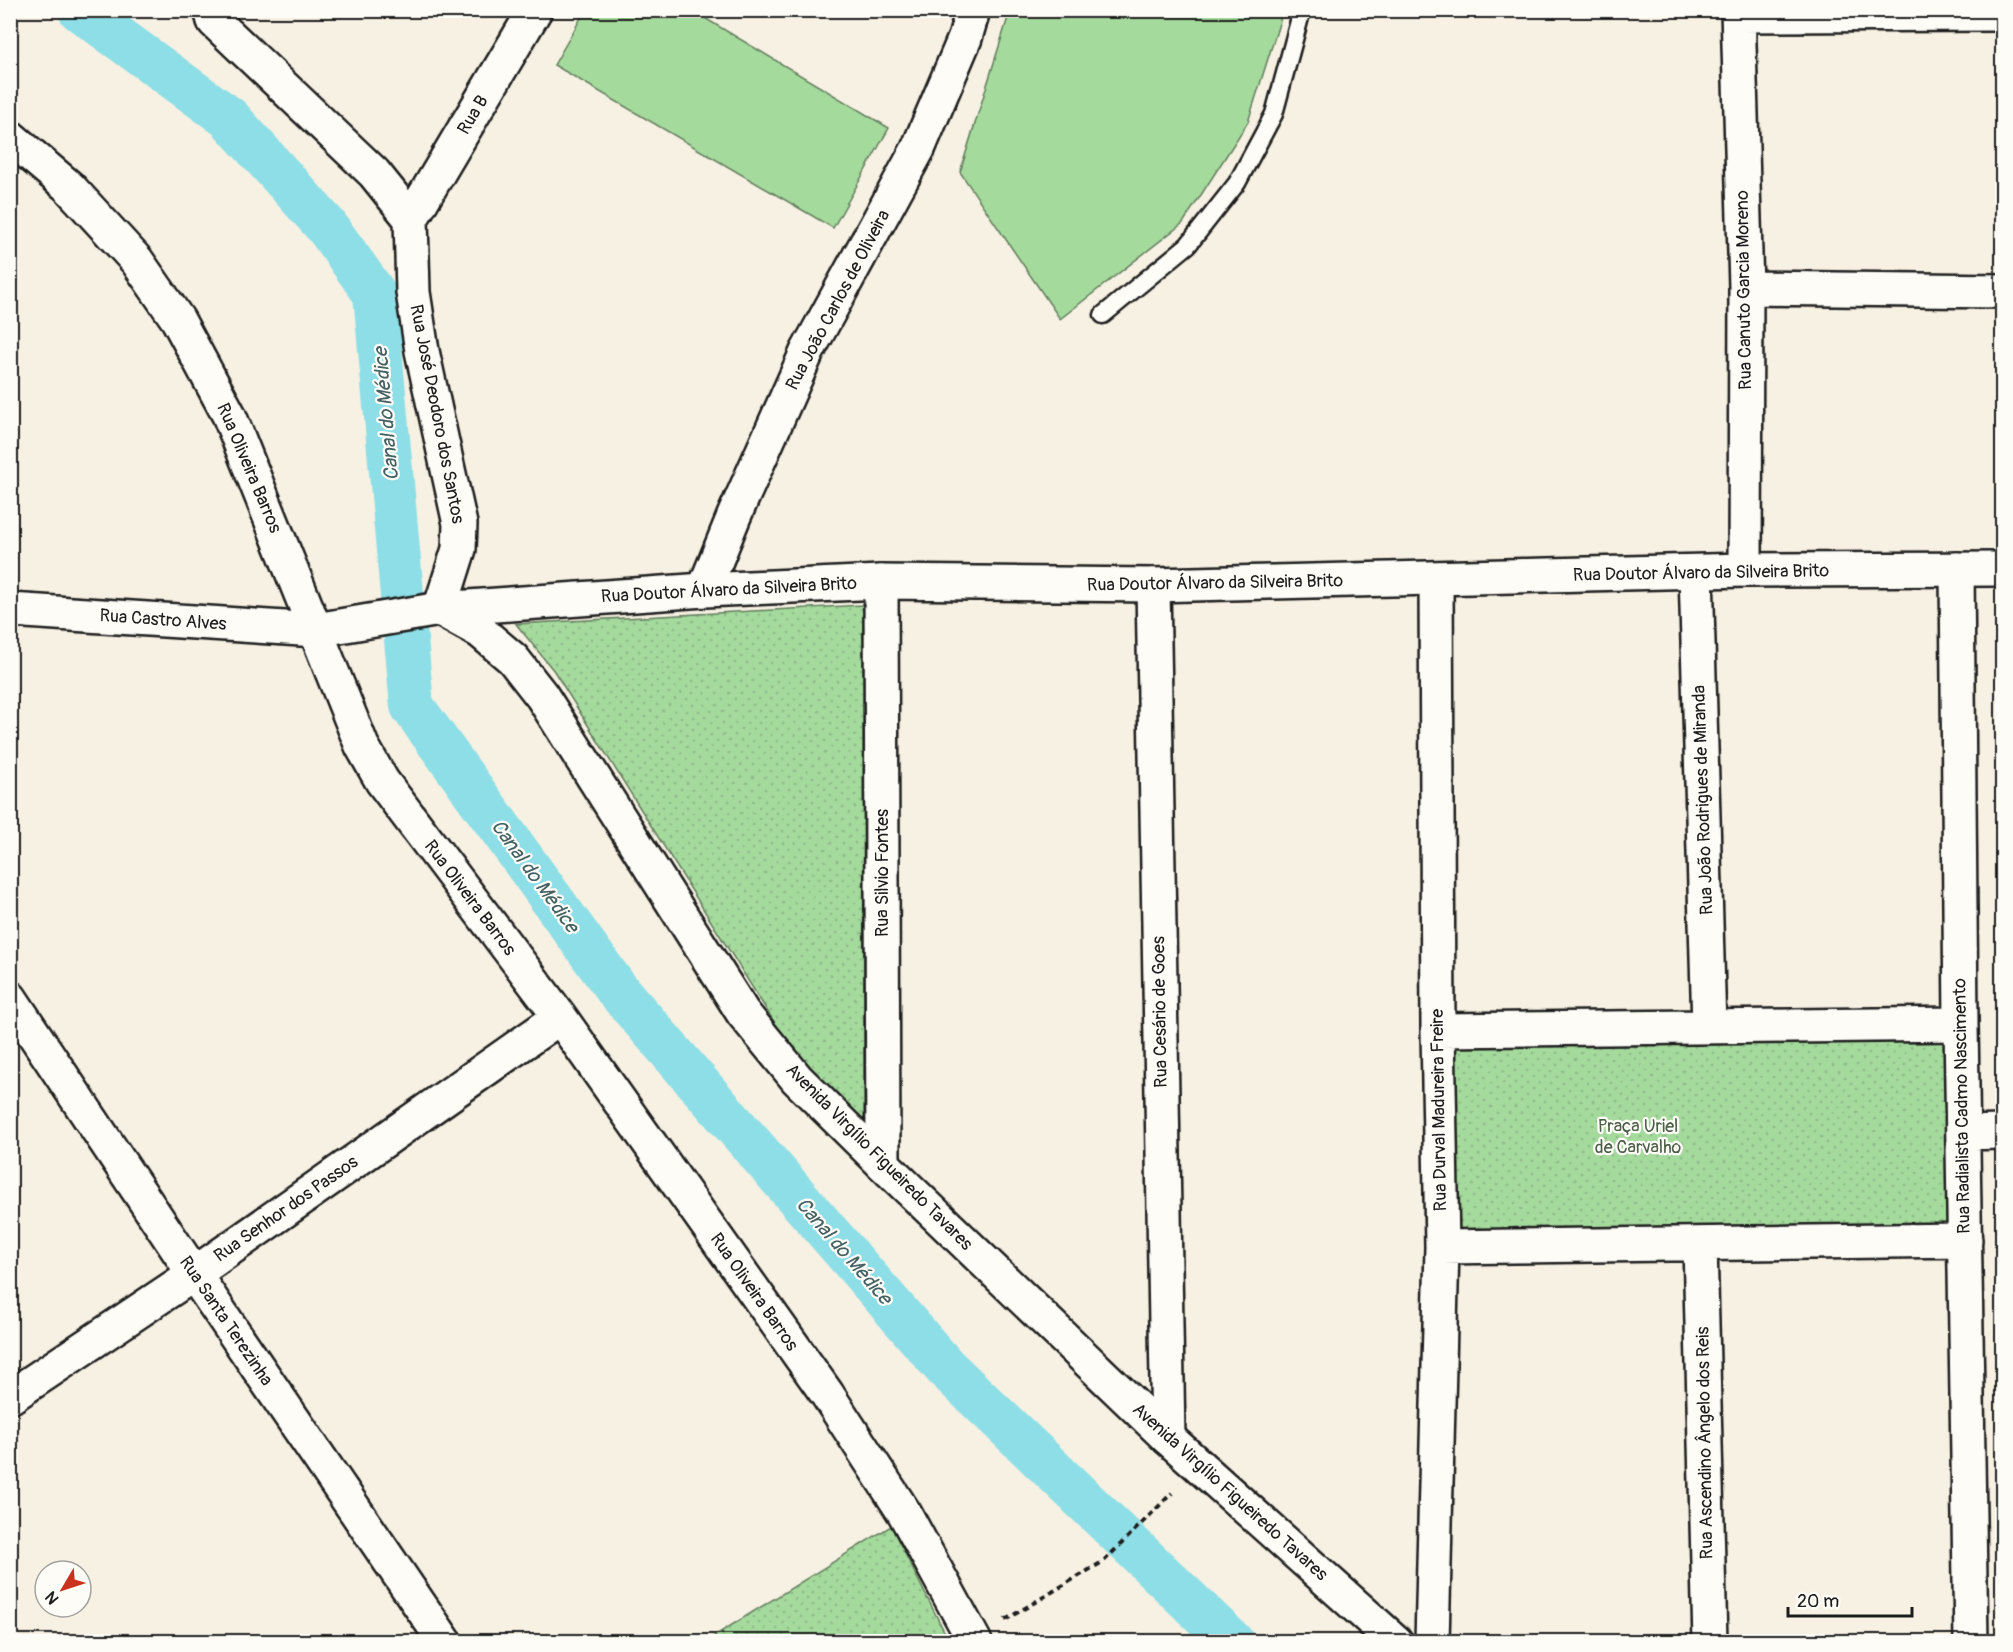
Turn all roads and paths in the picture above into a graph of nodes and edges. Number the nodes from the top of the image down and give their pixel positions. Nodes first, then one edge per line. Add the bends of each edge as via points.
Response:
1 (212, 10) edge
2 (535, 10) edge
3 (974, 10) edge
4 (1302, 10) edge
5 (1738, 13) edge
6 (2002, 14) edge
7 (10, 137) edge
8 (411, 219) junction
9 (1746, 288) junction
10 (2002, 291) edge
11 (1103, 315) dead end
12 (2002, 569) edge
13 (1745, 570) junction
14 (1957, 570) junction
15 (1696, 572) junction
16 (1436, 579) junction
17 (881, 582) junction
18 (1152, 585) junction
19 (704, 590) junction
20 (10, 610) edge
21 (434, 611) junction
22 (324, 629) junction
23 (10, 998) edge
24 (560, 1017) junction
25 (1961, 1024) junction
26 (1709, 1027) junction
27 (1438, 1030) junction
28 (2002, 1132) edge
29 (1963, 1133) junction
30 (882, 1164) junction
31 (1965, 1240) junction
32 (1700, 1244) junction
33 (1442, 1246) junction
34 (194, 1274) junction
35 (10, 1397) edge
36 (1168, 1438) junction
37 (1174, 1492) dead end
38 (974, 1640) edge
39 (445, 1641) edge
40 (1396, 1641) edge
41 (1432, 1641) edge
42 (1710, 1641) edge
43 (1971, 1641) edge

1 - 8 street via 214,21 374,172
2 - 8 street, Rua B
3 - 19 street, Rua João Carlos de Oliveira via 918,149 807,352
4 - 11 lane via 1274,114 1237,183 1188,245
5 - 6 street
5 - 9 street, Rua Canuto Garcia Moreno
7 - 22 street, Rua Oliveira Barros via 69,187 129,253 178,320 228,415
8 - 21 street, Rua José Deodoro dos Santos via 418,327 460,524 459,549
9 - 10 street
9 - 13 street, Rua Canuto Garcia Moreno
12 - 14 street, Rua Doutor Álvaro da Silveira Brito
13 - 14 street, Rua Doutor Álvaro da Silveira Brito
13 - 15 street, Rua Doutor Álvaro da Silveira Brito
14 - 25 street, Rua Radialista Cadmo Nascimento
15 - 16 street, Rua Doutor Álvaro da Silveira Brito
15 - 26 street, Rua João Rodrigues de Miranda
16 - 18 street, Rua Doutor Álvaro da Silveira Brito
16 - 27 street, Rua Durval Madureira Freire
17 - 18 street, Rua Doutor Álvaro da Silveira Brito
17 - 19 street, Rua Doutor Álvaro da Silveira Brito
17 - 30 street, Rua Silvio Fontes
18 - 36 street, Rua Cesário de Goes
19 - 21 street, Rua Doutor Álvaro da Silveira Brito
20 - 22 street, Rua Castro Alves
21 - 22 street, Rua Doutor Álvaro da Silveira Brito
21 - 30 street, Avenida Virgílio Figueiredo Tavares via 480,632 513,659 542,696 743,1013 797,1079
22 - 24 street, Rua Oliveira Barros via 362,746 382,781
23 - 34 street, Rua Santa Terezinha
24 - 34 street, Rua Senhor dos Passos
24 - 38 street, Rua Oliveira Barros via 827,1394 905,1514
25 - 26 street
25 - 29 street, Rua Radialista Cadmo Nascimento
26 - 27 street
27 - 33 street, Rua Durval Madureira Freire
28 - 29 street
29 - 31 street, Rua Radialista Cadmo Nascimento
30 - 36 street, Avenida Virgílio Figueiredo Tavares
31 - 32 street
31 - 43 street, Rua Radialista Cadmo Nascimento
32 - 33 street
32 - 42 street, Rua Ascendino Ângelo dos Reis
33 - 41 street, Rua Durval Madureira Freire
34 - 35 street, Rua Senhor dos Passos
34 - 39 street, Rua Santa Terezinha
36 - 40 street, Avenida Virgílio Figueiredo Tavares
37 - 38 path via 1104,1561

